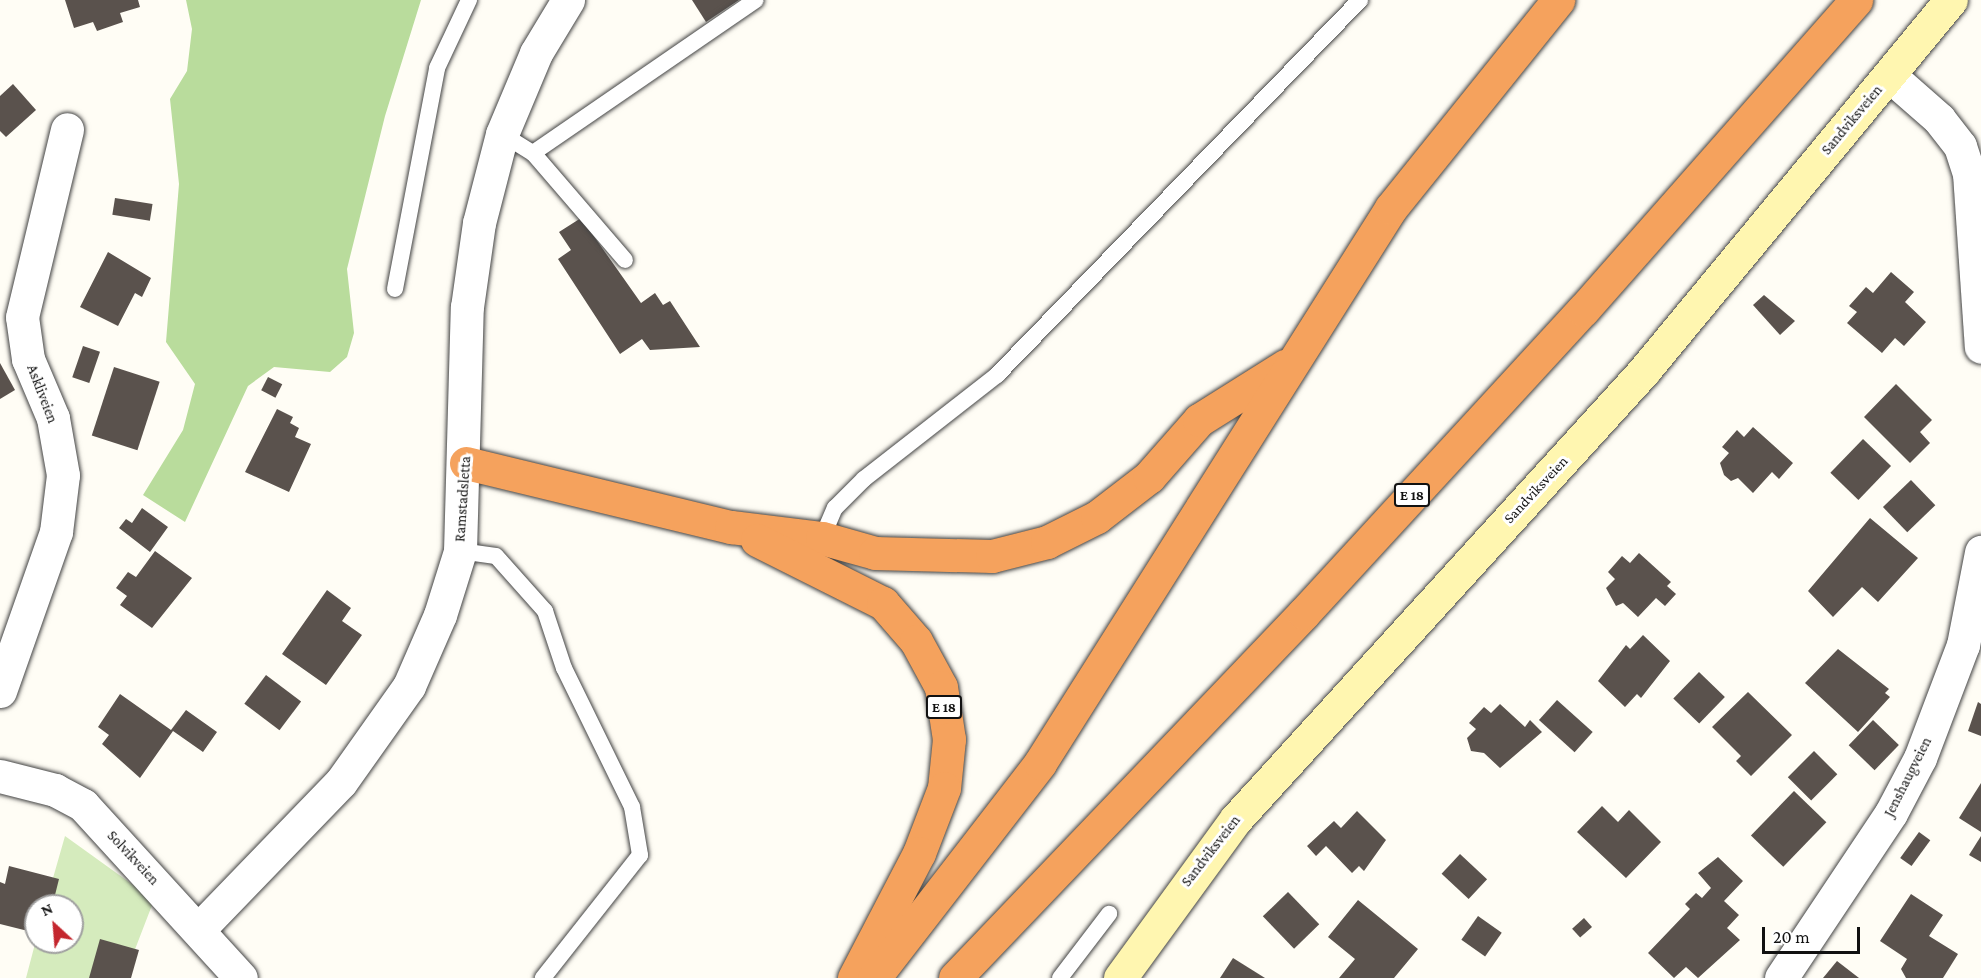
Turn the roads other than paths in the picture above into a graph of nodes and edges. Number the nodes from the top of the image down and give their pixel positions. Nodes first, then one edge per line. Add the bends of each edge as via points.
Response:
1 (469, 0) edge
2 (568, 0) edge
3 (756, 0) edge
4 (1360, 0) edge
5 (1558, 0) edge
6 (1856, 0) edge
7 (1952, 0) edge
8 (1889, 75) junction
9 (67, 129) dead end
10 (502, 134) junction
11 (532, 153) junction
12 (626, 260) dead end
13 (395, 289) dead end
14 (1981, 347) edge
15 (1289, 363) junction
16 (466, 463) junction
17 (731, 527) junction
18 (822, 538) junction
19 (460, 551) junction
20 (1981, 552) edge
21 (0, 691) edge
22 (0, 776) edge
23 (1109, 914) dead end
24 (199, 929) junction
25 (241, 978) edge
26 (543, 978) edge
27 (854, 978) edge
28 (874, 978) edge
29 (955, 978) edge
30 (1060, 978) edge
31 (1120, 978) edge
32 (1781, 978) edge

1 - 13 lane via 437,68
2 - 10 street, Ramstadsletta via 536,53
3 - 11 lane
4 - 18 lane via 997,375 864,479 835,508
5 - 15 highway, E 18 via 1417,172
6 - 29 highway, E 18 via 1582,310 1304,613
7 - 8 main road, Sandviksveien
8 - 14 street via 1940,119 1960,146 1969,173
8 - 31 main road, Sandviksveien via 1643,372 1236,819
9 - 21 street, Askliveien via 22,317 28,359 53,418 63,475 58,521 30,617
10 - 11 lane
10 - 16 street, Ramstadsletta via 479,224 467,307
11 - 12 lane
15 - 18 highway, E 18 via 1199,420 1125,498 1047,542 960,559 875,553
15 - 28 highway, E 18 via 1041,764
16 - 17 highway, E 18
16 - 19 street, Ramstadsletta
17 - 18 highway, E 18
17 - 27 highway, E 18 via 838,575 883,603 916,641 941,687 948,739 944,788 919,853
19 - 24 street, Ramstadsletta via 409,686 341,782
19 - 26 lane via 496,556 545,611 564,668 632,807 640,855
20 - 32 street, Jenshaugveien via 1963,645 1920,758 1891,813
22 - 24 street, Solvikveien via 55,790 83,806
23 - 30 lane
24 - 25 street, Solvikveien

